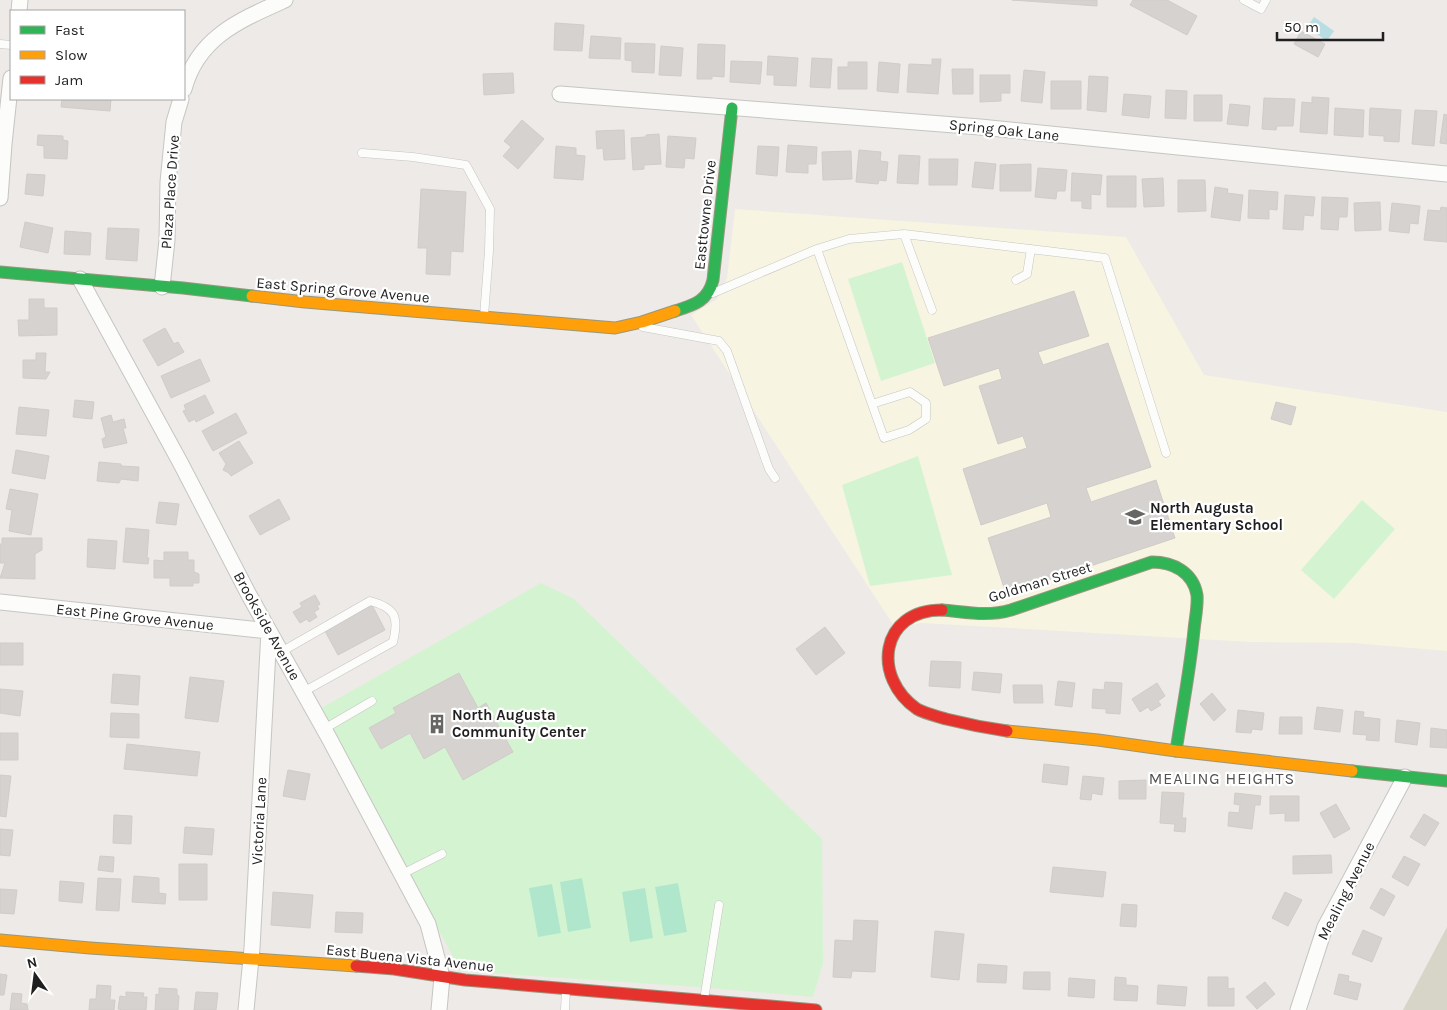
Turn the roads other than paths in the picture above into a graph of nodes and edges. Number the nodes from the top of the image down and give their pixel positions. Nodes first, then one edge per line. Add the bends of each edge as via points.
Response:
1 (285, 0) edge
2 (1244, 0) edge
3 (1266, 0) edge
4 (185, 86) edge
5 (7, 88) edge
6 (560, 94) dead end
7 (181, 100) edge
8 (732, 108) junction
9 (2, 143) edge
10 (362, 153) dead end
11 (1447, 174) edge
12 (0, 198) edge
13 (904, 234) junction
14 (817, 249) junction
15 (1031, 250) junction
16 (0, 272) edge
17 (80, 280) junction
18 (1016, 280) dead end
19 (162, 287) junction
20 (706, 295) junction
21 (932, 310) dead end
22 (484, 318) junction
23 (629, 325) junction
24 (872, 404) junction
25 (1166, 453) dead end
26 (775, 478) dead end
27 (0, 602) edge
28 (270, 631) junction
29 (281, 652) junction
30 (304, 692) junction
31 (372, 701) dead end
32 (324, 728) junction
33 (1176, 751) junction
34 (1405, 777) junction
35 (1447, 781) edge
36 (442, 854) dead end
37 (402, 874) junction
38 (719, 905) dead end
39 (0, 940) edge
40 (251, 960) junction
41 (442, 977) junction
42 (566, 988) junction
43 (704, 1000) junction
44 (793, 1009) edge
45 (246, 1010) edge
46 (439, 1010) edge
47 (565, 1010) edge
48 (816, 1010) edge
49 (1298, 1010) edge

1 - 4 street via 228,28 211,42 196,59
2 - 3 lane via 1261,9
5 - 9 street
6 - 8 street, Spring Oak Lane
7 - 19 street, Plaza Place Drive via 174,122 168,182
8 - 11 street, Spring Oak Lane via 980,127
8 - 20 street, Easttowne Drive via 713,280
9 - 12 street
10 - 22 lane via 466,165 490,210
13 - 14 lane via 849,239
13 - 15 lane
13 - 21 lane
14 - 20 lane
14 - 24 lane
15 - 18 lane via 1027,274
15 - 25 lane via 1106,258
16 - 17 street, East Spring Grove Avenue
17 - 19 street, East Spring Grove Avenue
17 - 28 street, Brookside Avenue
19 - 22 street, East Spring Grove Avenue
20 - 23 street, East Spring Grove Avenue via 696,304
22 - 23 street, East Spring Grove Avenue via 615,328
23 - 26 lane via 719,341 727,351
24 - 24 lane via 884,438 909,430 926,419 926,403 910,392
27 - 28 street, East Pine Grove Avenue
28 - 29 street, Brookside Avenue
28 - 40 street, Victoria Lane
29 - 30 street, Brookside Avenue
29 - 30 lane via 370,601 384,605 394,614 396,630 393,642
30 - 32 street, Brookside Avenue
31 - 32 lane
32 - 37 street, Brookside Avenue
33 - 33 street, Goldman Street via 975,725 928,714 908,700 896,684 888,657 891,638 901,622 918,613 940,609 997,614 1152,562 1169,563 1185,572 1197,596
33 - 34 street, Goldman Street
34 - 35 street, Goldman Street
34 - 49 street, Mealing Avenue via 1325,927
36 - 37 lane
37 - 41 street, Brookside Avenue via 428,924
38 - 43 lane
39 - 40 street, East Buena Vista Avenue
40 - 41 street, East Buena Vista Avenue via 394,970
40 - 45 street, Victoria Lane
41 - 42 street, East Buena Vista Avenue
41 - 46 street, Brookside Avenue
42 - 43 street, East Buena Vista Avenue
42 - 47 lane
43 - 44 street, East Buena Vista Avenue
44 - 48 street, East Buena Vista Avenue

